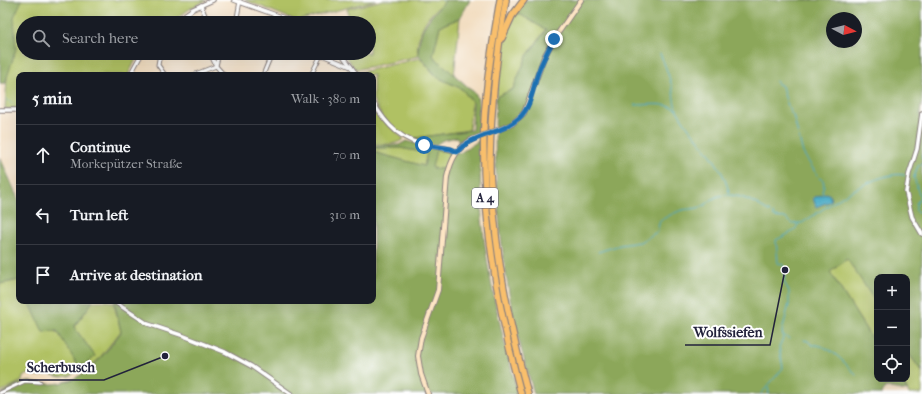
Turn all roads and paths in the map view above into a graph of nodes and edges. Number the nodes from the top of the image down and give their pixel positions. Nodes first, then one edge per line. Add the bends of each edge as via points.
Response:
1 (213, 0) edge
2 (234, 0) edge
3 (500, 0) edge
4 (506, 0) edge
5 (524, 0) edge
6 (581, 0) edge
7 (240, 1) junction
8 (201, 4) junction
9 (184, 16) edge
10 (205, 16) edge
11 (237, 16) edge
12 (279, 16) edge
13 (498, 45) junction
14 (138, 60) edge
15 (159, 60) edge
16 (213, 60) edge
17 (217, 60) edge
18 (269, 60) edge
19 (317, 60) edge
20 (334, 60) edge
21 (347, 60) edge
22 (216, 66) junction
23 (353, 68) junction
24 (132, 72) edge
25 (163, 72) edge
26 (201, 72) edge
27 (221, 72) edge
28 (264, 72) edge
29 (313, 72) edge
30 (355, 72) edge
31 (376, 107) edge
32 (0, 110) edge
33 (16, 110) edge
34 (922, 113) edge
35 (457, 152) junction
36 (922, 234) edge
37 (118, 304) edge
38 (40, 382) dead end
39 (0, 393) edge
40 (291, 394) edge
41 (428, 394) edge
42 (521, 394) edge
43 (528, 394) edge

1 - 8 street
2 - 7 street
3 - 42 highway, A 4 via 488,72 484,124 484,186 496,285
4 - 13 highway, A 4
5 - 13 highway via 512,16
6 - 35 main road, bridge via 544,57 524,113 512,124 473,139
7 - 11 street
7 - 12 street
8 - 9 street
8 - 10 street
13 - 43 highway, A 4 via 490,150 491,186 502,284
14 - 24 street
15 - 25 street via 158,65
16 - 22 street
17 - 22 street
18 - 28 street
19 - 29 street
20 - 23 street
21 - 23 street
22 - 26 street
22 - 27 street
23 - 30 street
31 - 35 street via 384,120 406,139
32 - 33 street
34 - 36 street via 917,149 906,192 912,217
35 - 41 main road via 447,177 437,296 421,338 418,356
37 - 40 street via 148,324 184,336 251,366
38 - 39 street via 25,381

